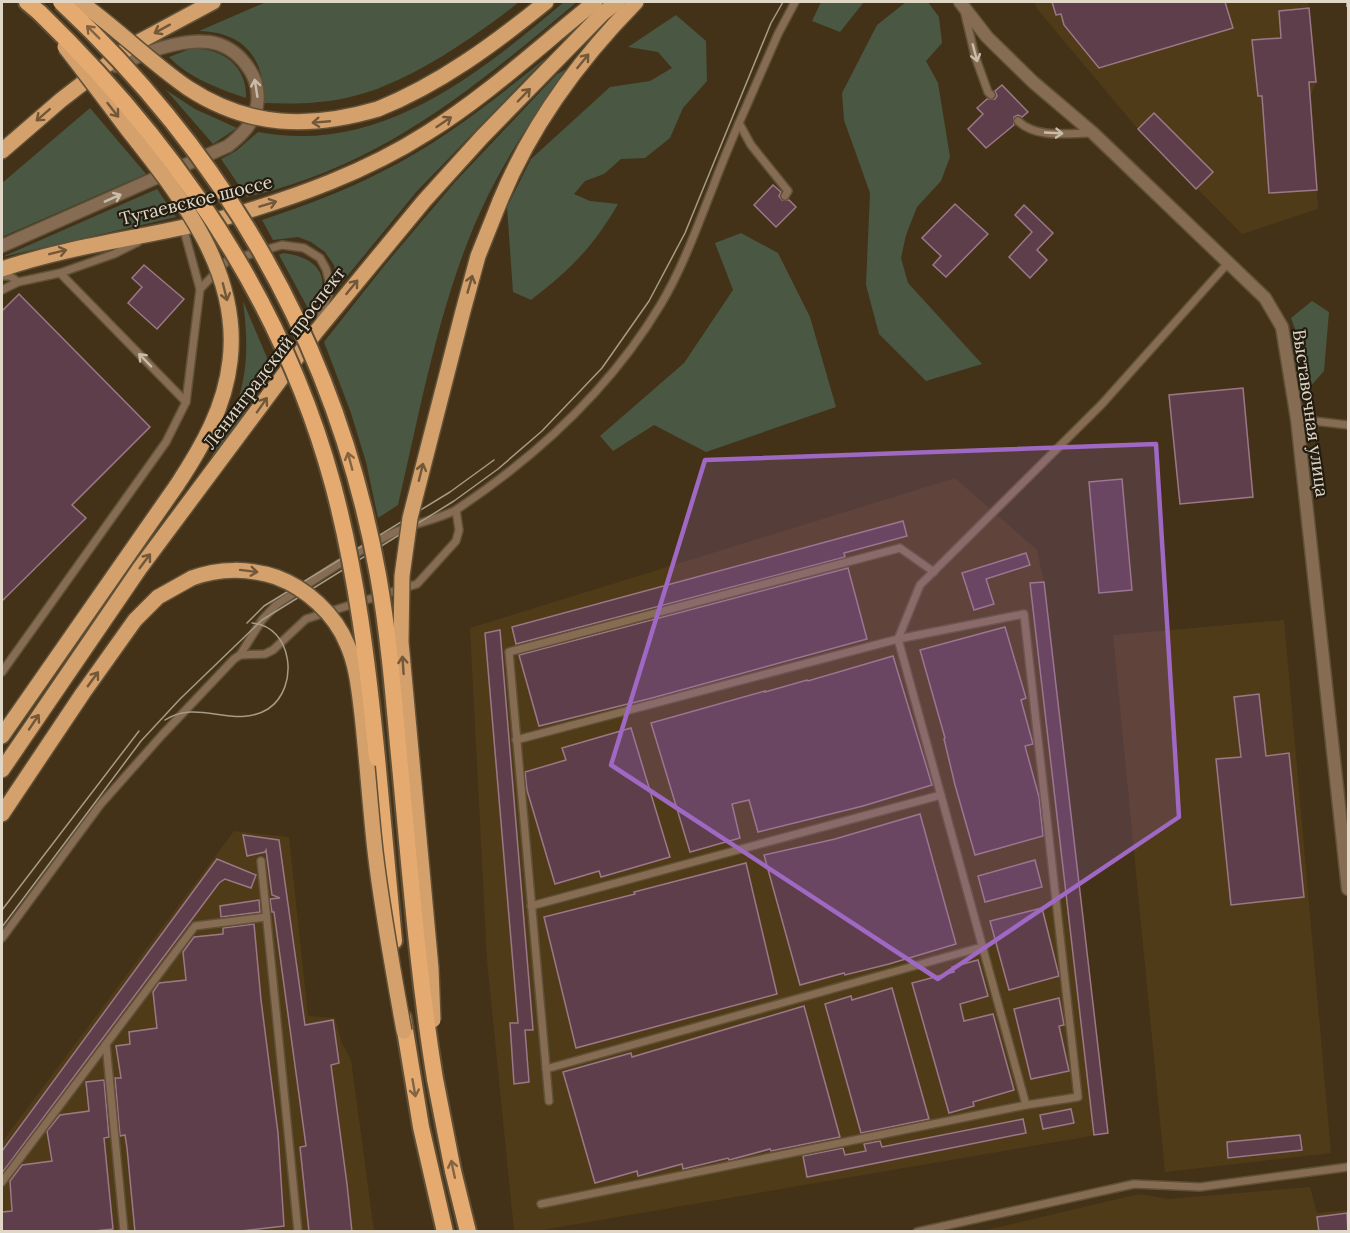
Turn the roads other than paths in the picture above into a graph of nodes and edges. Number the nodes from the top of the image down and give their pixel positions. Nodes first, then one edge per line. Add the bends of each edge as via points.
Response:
1 (61, 2) edge
2 (80, 2) edge
3 (213, 2) edge
4 (546, 2) edge
5 (595, 2) edge
6 (617, 2) edge
7 (636, 2) edge
8 (795, 2) edge
9 (962, 5) edge
10 (33, 7) edge
11 (86, 80) junction
12 (991, 95) dead end
13 (1018, 121) dead end
14 (739, 123) junction
15 (1093, 133) junction
16 (2, 151) edge
17 (784, 196) dead end
18 (183, 227) junction
19 (161, 231) junction
20 (2, 246) edge
21 (1228, 263) junction
22 (2, 269) edge
23 (60, 273) junction
24 (2, 276) edge
25 (18, 282) junction
26 (200, 288) junction
27 (2, 290) edge
28 (315, 333) junction
29 (186, 402) junction
30 (1297, 419) junction
31 (1348, 425) edge
32 (456, 510) junction
33 (934, 572) junction
34 (898, 639) junction
35 (240, 655) junction
36 (2, 672) edge
37 (2, 736) edge
38 (516, 740) junction
39 (2, 770) edge
40 (941, 795) junction
41 (2, 814) edge
42 (261, 861) dead end
43 (1348, 890) edge
44 (531, 906) junction
45 (266, 917) junction
46 (2, 938) edge
47 (982, 947) junction
48 (404, 1031) junction
49 (106, 1044) junction
50 (546, 1069) junction
51 (435, 1079) junction
52 (549, 1101) dead end
53 (1026, 1105) junction
54 (1348, 1167) edge
55 (2, 1182) edge
56 (541, 1204) dead end
57 (124, 1232) edge
58 (298, 1232) edge
59 (445, 1232) edge
60 (468, 1232) edge
61 (917, 1232) edge

51 -> 1 highway, bridge via 378,578 369,528 337,418 296,318 232,204 148,90
4 -> 2 main road, bridge via 419,91 378,109 312,123 270,120 235,111 188,88
3 -> 11 main road via 131,46
18 -> 5 main road, Тутаевское шоссе via 282,200 392,153 464,108
28 -> 6 main road, Ленинградский проспект via 482,137
51 -> 7 main road, bridge via 431,968 401,642 406,541 462,311 500,201 525,145 572,75
8 - 14 lane
9 -> 12 lane via 975,56
9 - 15 street, Выставочная улица via 987,37 1033,82
10 -> 37 main road, bridge via 168,180 202,233 222,281 232,332 231,361 214,422 199,451
10 - 48 highway, bridge via 128,106 189,182 255,290 306,404 333,484 362,629
11 -> 16 main road
20 -> 11 street via 228,146 247,128 257,106 258,92 247,65 236,53 210,42 173,45
13 -> 15 lane via 1026,128 1048,133
14 - 17 lane via 751,145 788,191
14 - 32 lane via 677,274 615,370 529,458
15 - 21 street, Выставочная улица
18 - 19 main road, Тутаевское шоссе
18 - 26 lane
22 -> 19 main road, Тутаевское шоссе via 56,253
19 - 23 lane via 114,254
21 - 30 street, Выставочная улица via 1265,298 1282,327
21 - 33 lane via 1102,404
23 - 25 lane
29 -> 23 lane
24 - 25 lane
25 - 27 lane
26 - 28 lane via 227,261 282,245 304,248 320,258 329,281 329,293
26 - 29 lane
39 -> 28 main road, Ленинградский проспект via 140,568
29 - 36 lane via 166,442
30 - 31 lane
30 - 43 street, Выставочная улица
32 - 35 lane via 390,534 276,604
32 - 35 lane via 456,541 417,584 306,619 273,650
33 - 34 lane via 920,585
33 - 38 lane via 900,548 508,652
34 - 38 lane
34 - 40 lane
34 - 53 lane via 1024,614 1078,1097
35 - 46 lane via 100,805
38 - 44 lane
40 - 44 lane
40 - 47 lane
41 -> 48 main road, bridge via 135,620 158,597 192,578 231,570 249,571 297,587 332,619 347,643 358,683 375,853
42 - 45 lane
44 - 50 lane
45 - 49 lane via 195,926
45 - 58 lane
47 - 50 lane
47 - 53 lane
48 -> 59 highway
49 - 55 lane
49 - 57 lane
50 - 52 lane
60 -> 51 highway
53 - 56 lane
54 - 61 lane via 1200,1187 1134,1184

